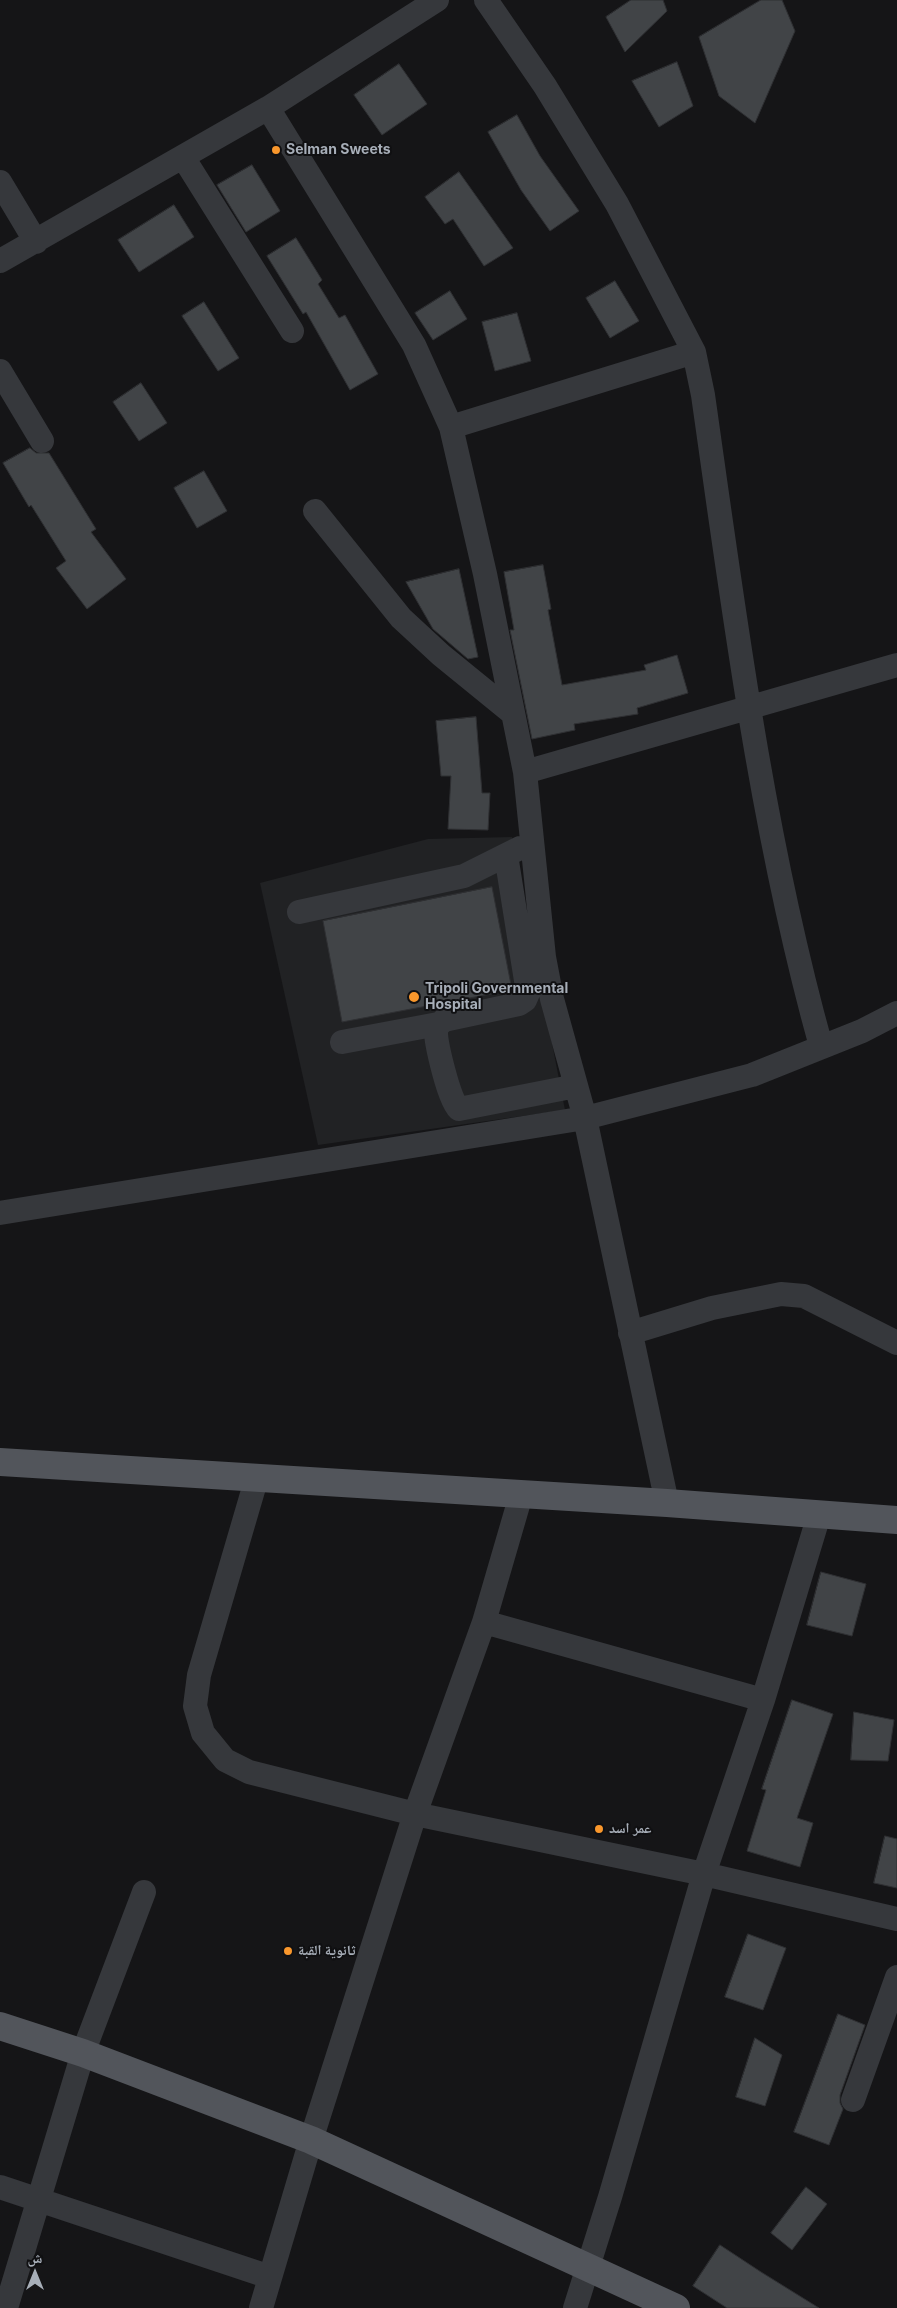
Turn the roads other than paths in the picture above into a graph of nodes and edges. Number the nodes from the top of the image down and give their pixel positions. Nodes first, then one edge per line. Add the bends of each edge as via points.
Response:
1 (436, 0) edge
2 (486, 0) edge
3 (268, 108) junction
4 (183, 157) junction
5 (0, 182) edge
6 (36, 242) junction
7 (0, 261) edge
8 (292, 331) dead end
9 (694, 352) junction
10 (0, 371) edge
11 (451, 427) junction
12 (42, 441) dead end
13 (315, 511) dead end
14 (897, 665) edge
15 (750, 708) junction
16 (511, 712) junction
17 (524, 772) junction
18 (530, 843) junction
19 (506, 855) junction
20 (299, 912) dead end
21 (897, 1013) edge
22 (438, 1024) junction
23 (342, 1042) dead end
24 (822, 1046) junction
25 (576, 1086) junction
26 (585, 1118) junction
27 (0, 1213) edge
28 (630, 1333) junction
29 (897, 1343) edge
30 (0, 1462) edge
31 (257, 1477) junction
32 (521, 1495) junction
33 (667, 1503) junction
34 (819, 1514) junction
35 (897, 1520) edge
36 (484, 1622) junction
37 (763, 1700) junction
38 (415, 1814) junction
39 (704, 1874) junction
40 (144, 1892) dead end
41 (897, 1919) edge
42 (897, 1977) edge
43 (0, 2026) edge
44 (83, 2054) junction
45 (853, 2100) dead end
46 (311, 2140) junction
47 (0, 2187) edge
48 (37, 2201) junction
49 (588, 2267) junction
50 (270, 2277) junction
51 (6, 2308) edge
52 (261, 2308) edge
53 (575, 2308) edge
54 (676, 2308) edge

1 - 3 street
2 - 9 street via 546,86 618,204
3 - 4 street
3 - 11 street via 414,345
4 - 6 street
4 - 8 street
5 - 6 street
6 - 7 street
9 - 11 street
9 - 15 street via 704,395
10 - 12 street
11 - 16 street via 485,574
13 - 16 street via 401,618
14 - 15 street
15 - 17 street
15 - 24 street via 769,818 801,968
16 - 17 street
17 - 18 street
18 - 19 street
18 - 25 street via 544,957
19 - 20 street via 464,876
19 - 22 street via 528,993 519,1004
21 - 24 street
22 - 23 street
22 - 25 street via 436,1029 445,1076 452,1100 459,1109
24 - 26 street via 752,1075
25 - 26 street
26 - 27 street
26 - 28 street
28 - 29 street via 712,1308 781,1294 804,1296
28 - 33 street
30 - 31 main road
31 - 32 main road
31 - 38 street via 199,1675 196,1706 203,1733 225,1760 249,1772
32 - 33 main road
32 - 36 street
33 - 34 main road
34 - 35 main road
34 - 37 street
36 - 37 street
36 - 38 street
37 - 39 street
38 - 39 street
38 - 46 street
39 - 41 street
39 - 49 street
40 - 44 street
42 - 45 street
43 - 44 main road
44 - 46 main road
44 - 48 street
46 - 49 main road
46 - 50 street
47 - 48 street
48 - 50 street
48 - 51 street
49 - 53 street
49 - 54 main road
50 - 52 street

